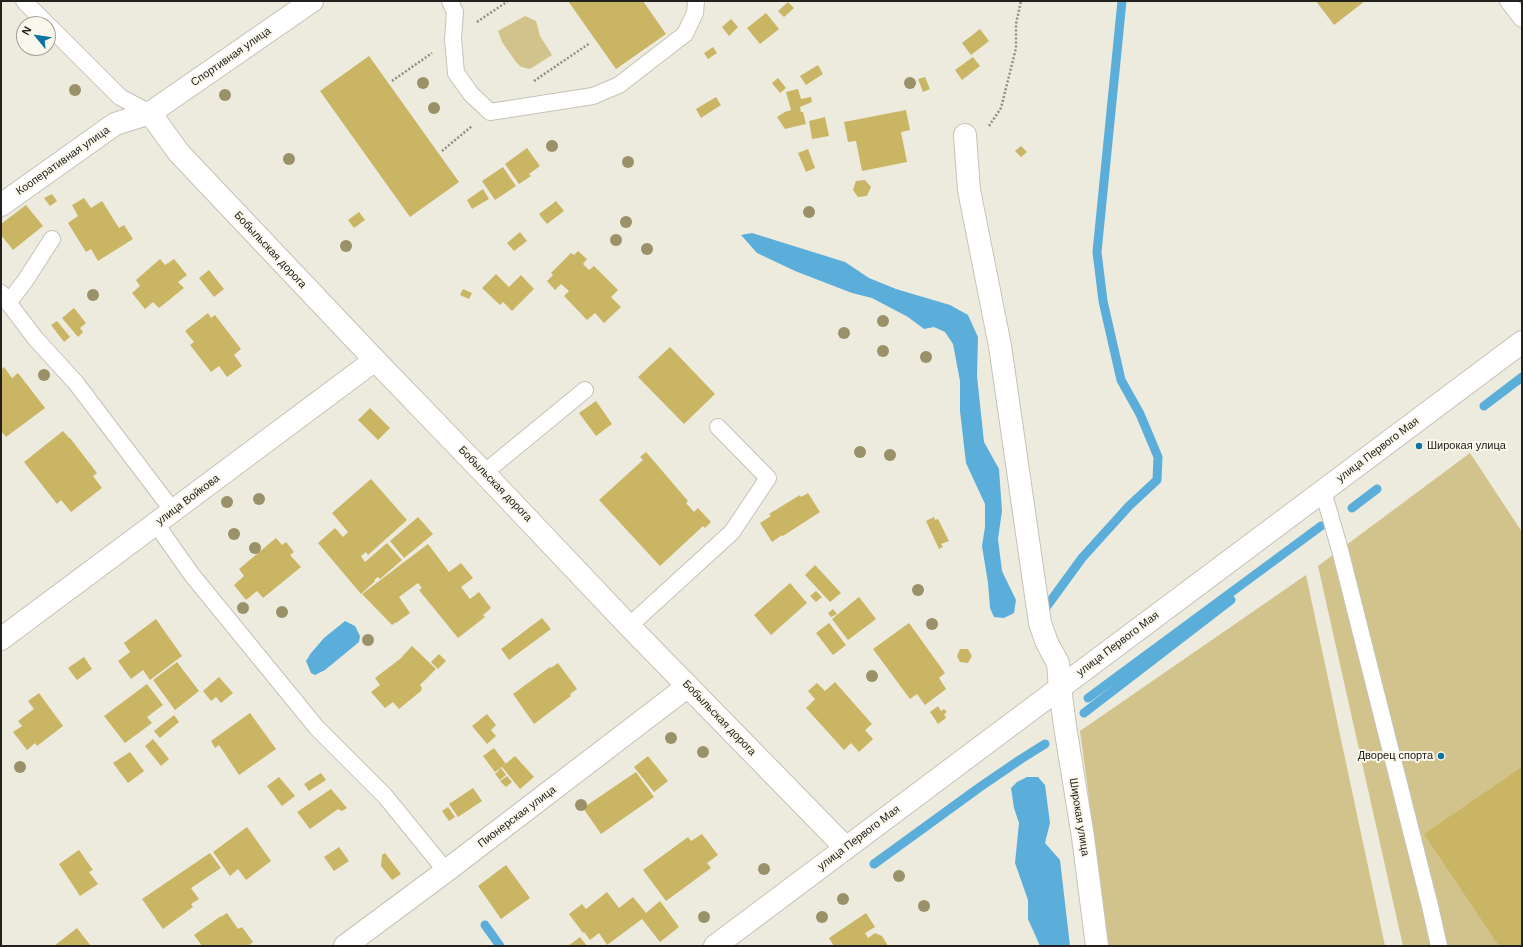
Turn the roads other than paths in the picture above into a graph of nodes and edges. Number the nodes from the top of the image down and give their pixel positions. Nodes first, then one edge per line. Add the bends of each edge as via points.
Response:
1 (24, 1) edge
2 (312, 1) edge
3 (450, 1) edge
4 (696, 1) edge
5 (1508, 1) edge
6 (40, 16) edge
7 (1522, 19) edge
8 (56, 32) edge
9 (150, 113) junction
10 (966, 135) dead end
11 (1, 205) edge
12 (52, 239) dead end
13 (5, 298) edge
14 (1522, 342) edge
15 (375, 360) junction
16 (585, 390) dead end
17 (718, 427) dead end
18 (484, 473) junction
19 (1323, 491) junction
20 (174, 511) junction
21 (156, 524) junction
22 (629, 626) junction
23 (1, 639) edge
24 (688, 686) junction
25 (1060, 688) junction
26 (846, 848) junction
27 (446, 871) junction
28 (345, 946) edge
29 (715, 946) edge
30 (1097, 946) edge
31 (1438, 946) edge

1 - 6 lane
2 - 9 street, Спортивная улица
3 - 4 lane via 455,12 453,39 456,73 471,94 490,112 593,96 619,85 685,34 696,13
5 - 7 lane
8 - 9 lane via 120,97
9 - 11 street, Кооперативная улица via 115,124
9 - 15 street, Бобыльская дорога via 179,153
10 - 25 street, Широкая улица via 969,190 1000,346 1040,623 1058,663
12 - 13 lane via 26,281
13 - 20 lane via 35,338 76,383
14 - 19 street, улица Первого Мая
15 - 18 street, Бобыльская дорога
15 - 20 street, улица Войкова
16 - 18 lane
17 - 22 lane via 768,478 732,532
18 - 22 street, Бобыльская дорога
19 - 25 street, улица Первого Мая
19 - 31 lane via 1340,550
20 - 21 street, улица Войкова
21 - 23 street, улица Войкова
21 - 27 lane via 192,575 318,728 385,796
22 - 24 street, Бобыльская дорога
24 - 26 street, Бобыльская дорога
24 - 27 street, Пионерская улица
25 - 26 street, улица Первого Мая
25 - 30 street, Широкая улица
26 - 29 street, улица Первого Мая
27 - 28 street, Пионерская улица

